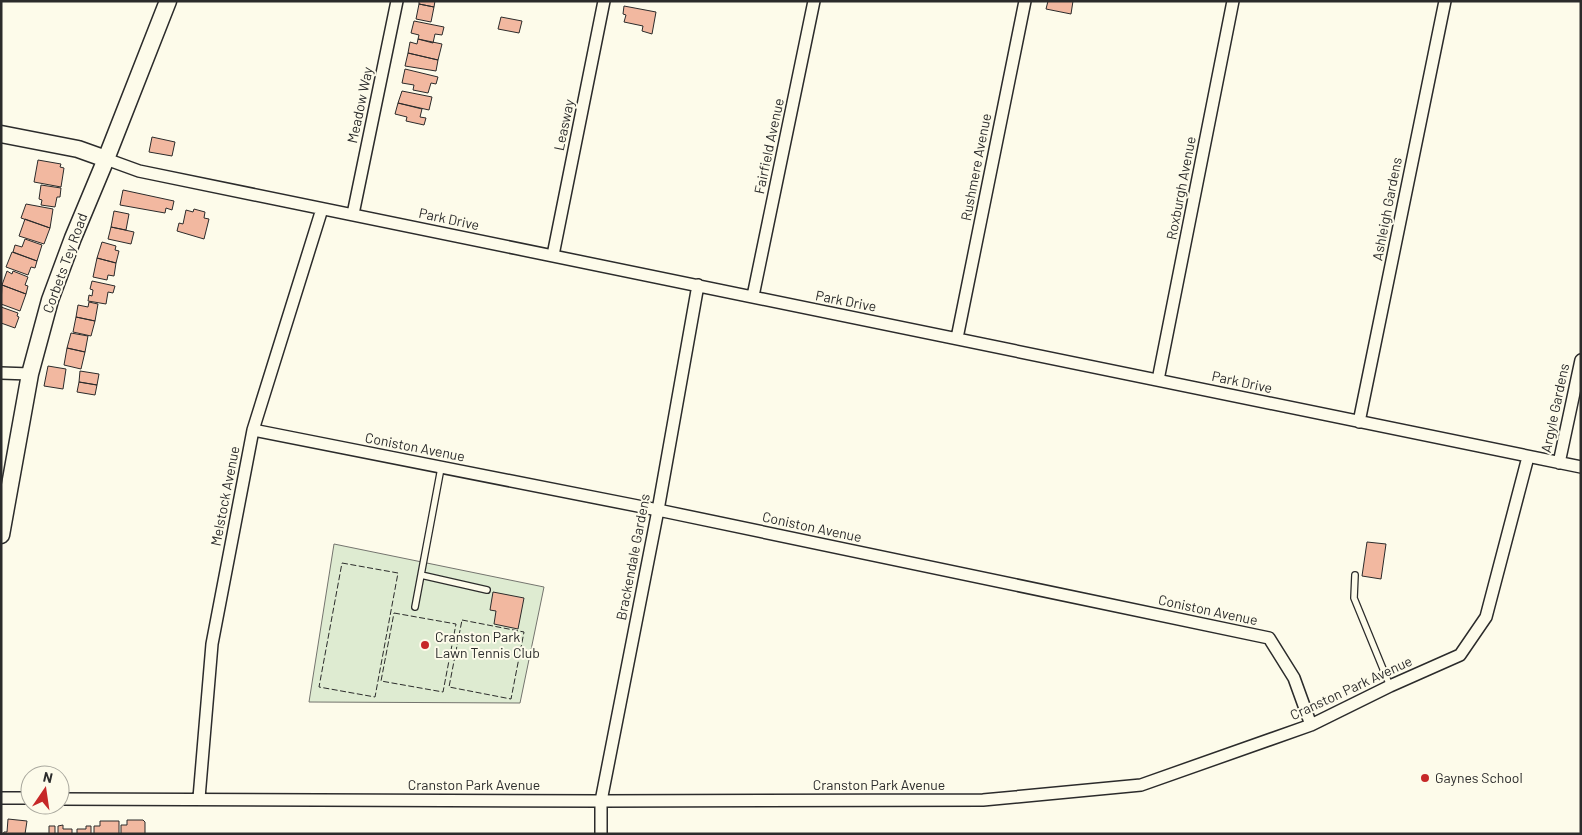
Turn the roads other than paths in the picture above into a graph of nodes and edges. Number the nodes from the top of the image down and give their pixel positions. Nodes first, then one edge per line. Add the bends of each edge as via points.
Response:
1 (168, 1) edge
2 (397, 1) edge
3 (604, 1) edge
4 (814, 1) edge
5 (1025, 1) edge
6 (1233, 1) edge
7 (1445, 1) edge
8 (1, 134) edge
9 (106, 159) junction
10 (322, 209) junction
11 (353, 214) junction
12 (553, 255) junction
13 (698, 286) junction
14 (753, 296) junction
15 (957, 338) junction
16 (1581, 360) edge
17 (1, 373) edge
18 (30, 374) junction
19 (1158, 380) junction
20 (1359, 422) junction
21 (254, 430) junction
22 (1528, 457) junction
23 (1559, 463) junction
24 (1581, 467) edge
25 (441, 468) junction
26 (658, 510) junction
27 (1, 535) edge
28 (421, 575) junction
29 (1355, 575) dead end
30 (487, 590) dead end
31 (415, 607) dead end
32 (1390, 686) junction
33 (1311, 725) junction
34 (1, 798) edge
35 (20, 798) edge
36 (70, 798) edge
37 (198, 798) junction
38 (601, 801) junction
39 (601, 834) edge

1 - 9 main road, Corbets Tey Road
2 - 11 street, Meadow Way
3 - 12 street, Leasway
4 - 14 street, Fairfield Avenue
5 - 15 street, Rushmere Avenue
6 - 19 street, Roxburgh Avenue
7 - 20 street, Ashleigh Gardens
8 - 9 main road via 78,149
9 - 10 street, Park Drive via 139,171
9 - 18 main road, Corbets Tey Road via 50,300
10 - 11 street, Park Drive
10 - 21 street, Melstock Avenue
11 - 12 street, Park Drive
12 - 13 street, Park Drive
13 - 14 street, Park Drive
13 - 26 street, Brackendale Gardens
14 - 15 street, Park Drive
15 - 19 street, Park Drive
16 - 23 street, Argyle Gardens
17 - 18 street
18 - 27 main road, Corbets Tey Road
19 - 20 street, Park Drive
20 - 22 street, Park Drive
21 - 25 street, Coniston Avenue
21 - 37 street, Melstock Avenue via 212,644
22 - 23 street, Park Drive
22 - 32 street, Cranston Park Avenue via 1486,617 1460,655
23 - 24 street, Park Drive
25 - 26 street, Coniston Avenue
25 - 28 lane
26 - 33 street, Coniston Avenue via 1269,638 1294,678
26 - 38 street, Brackendale Gardens
28 - 30 lane
28 - 31 lane
29 - 32 lane via 1354,598
32 - 33 street, Cranston Park Avenue
33 - 38 street, Cranston Park Avenue via 1141,785 983,800
34 - 35 street
36 - 37 street, Cranston Park Avenue
37 - 38 street, Cranston Park Avenue
38 - 39 street, Brackendale Gardens

